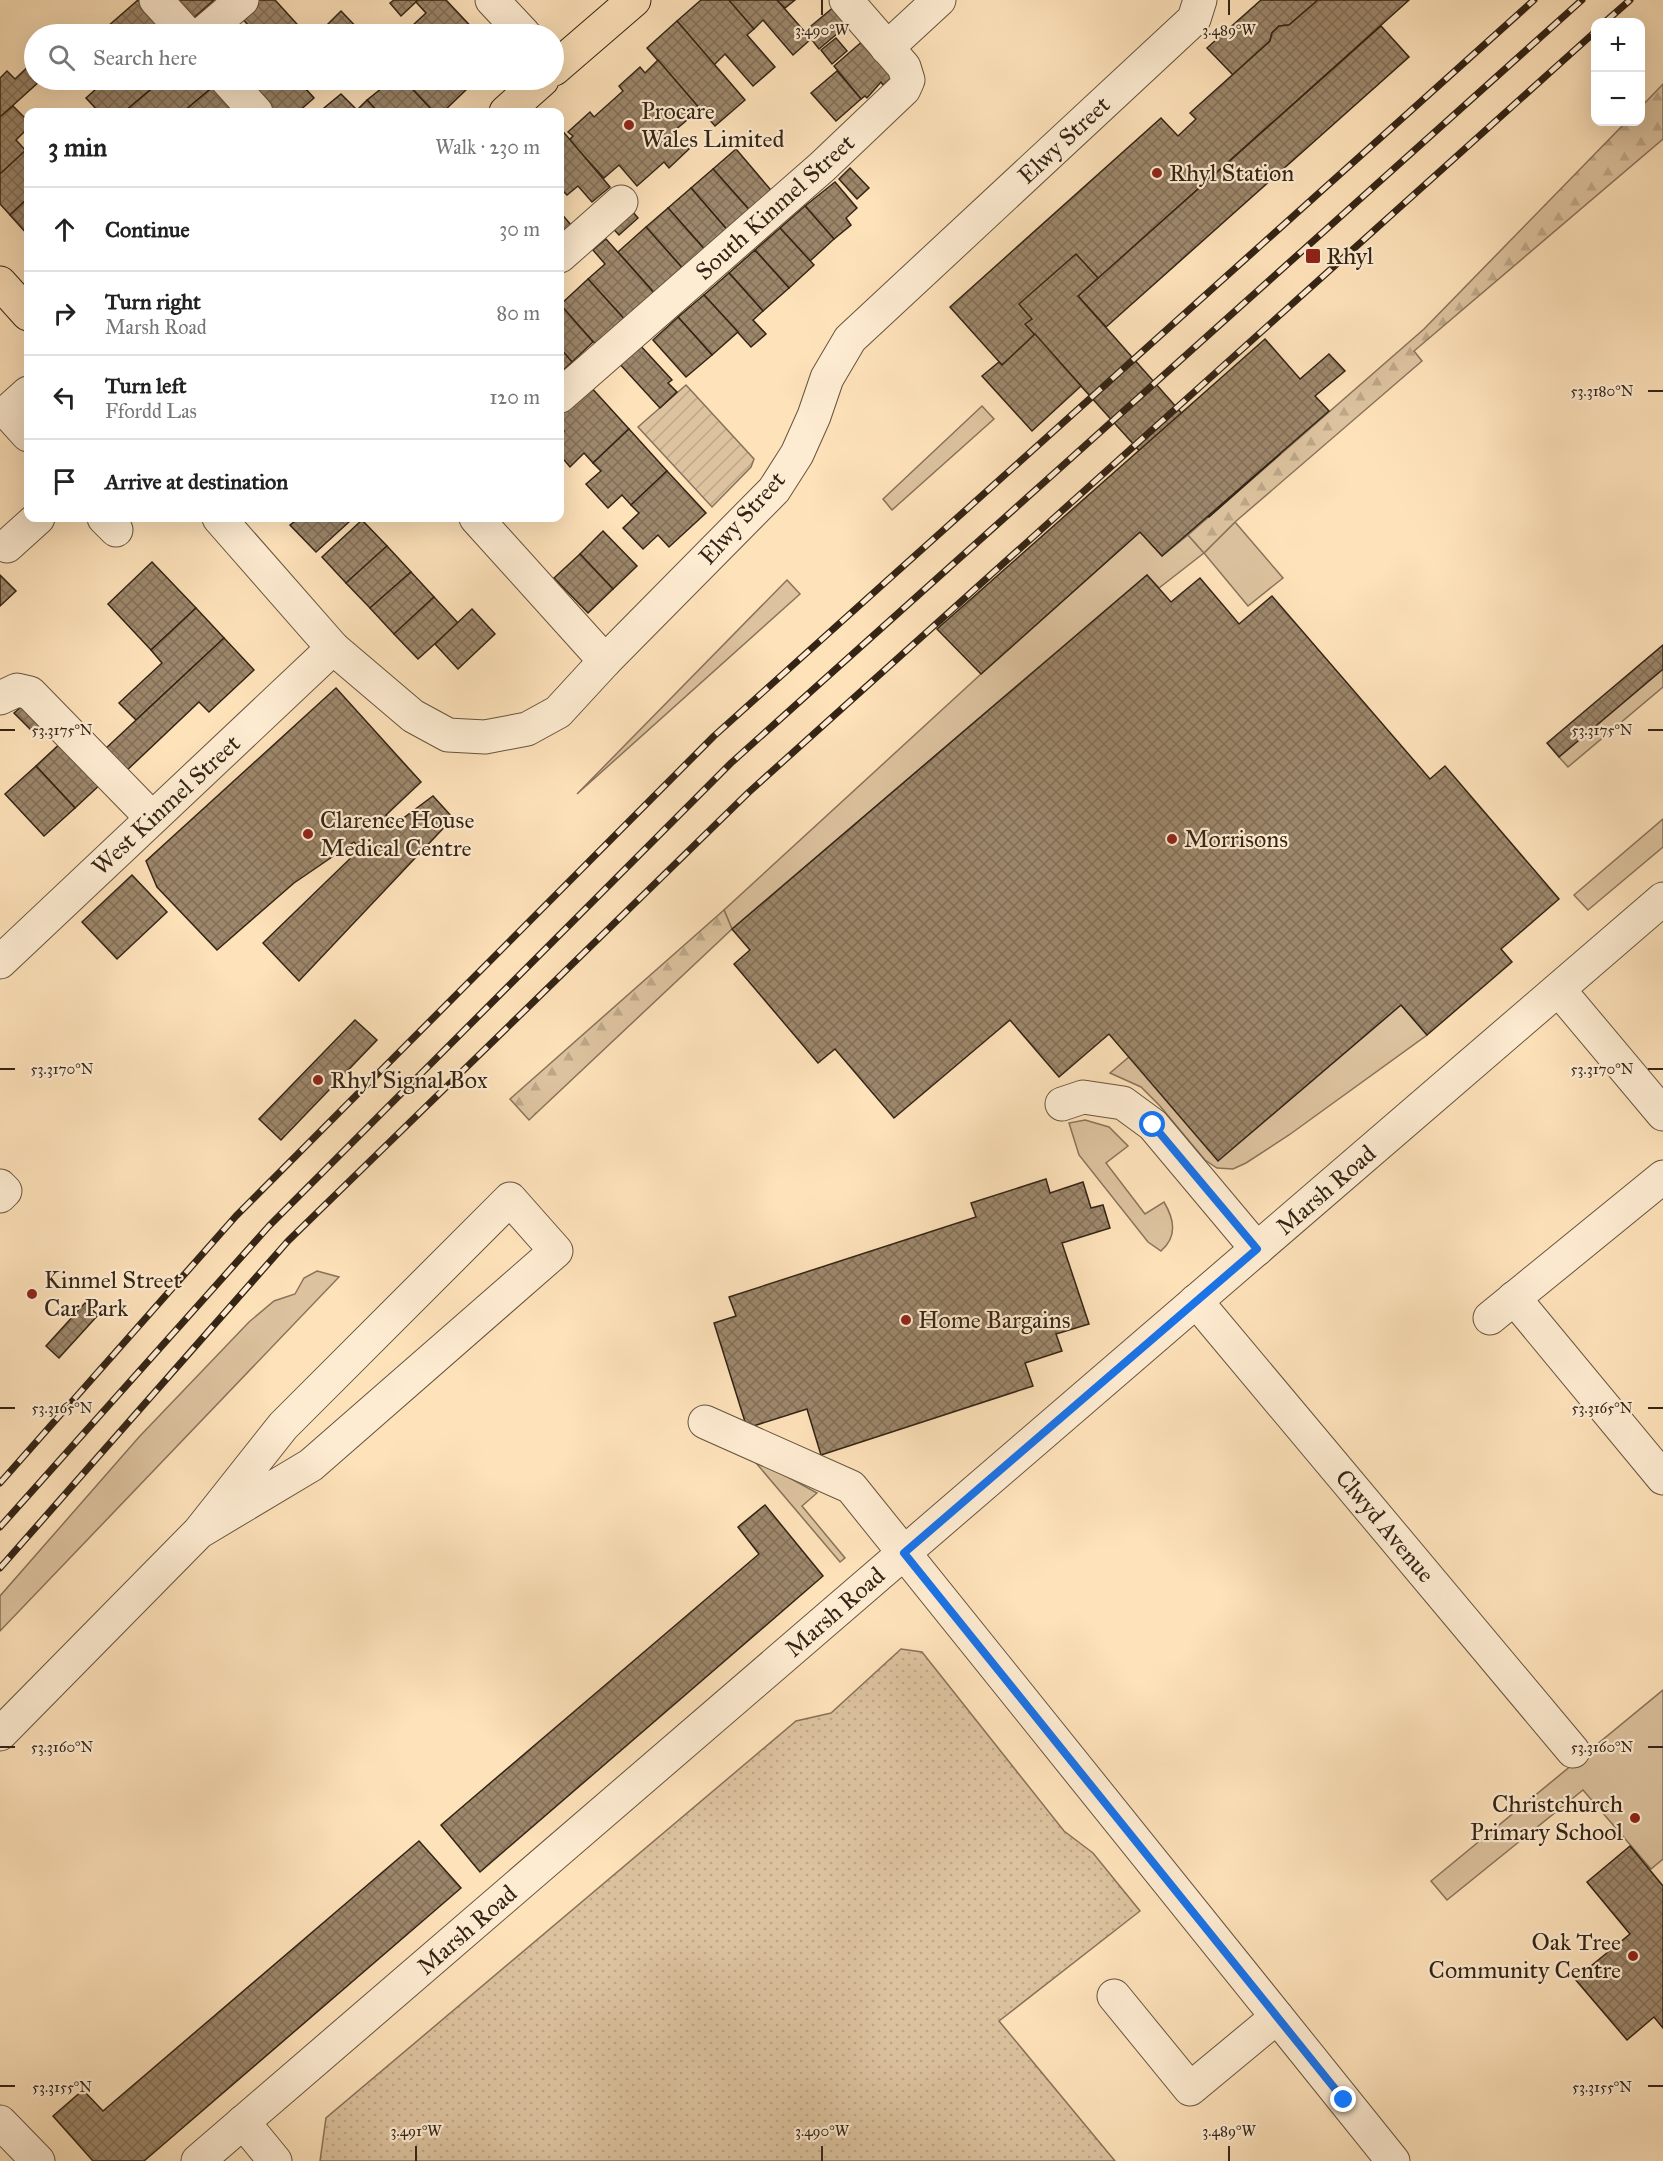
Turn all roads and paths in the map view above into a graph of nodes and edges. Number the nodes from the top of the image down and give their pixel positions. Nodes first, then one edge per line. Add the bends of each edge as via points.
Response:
1 (156, 0) edge
2 (242, 0) edge
3 (492, 0) edge
4 (634, 0) edge
5 (939, 0) edge
6 (1200, 0) edge
7 (851, 2) edge
8 (178, 24) edge
9 (214, 24) edge
10 (515, 24) edge
11 (887, 48) junction
12 (564, 60) edge
13 (236, 90) edge
14 (530, 90) edge
15 (252, 108) edge
16 (510, 108) edge
17 (621, 201) dead end
18 (564, 252) edge
19 (0, 283) edge
20 (24, 310) edge
21 (564, 393) edge
22 (24, 397) edge
23 (24, 431) edge
24 (34, 522) edge
25 (484, 522) edge
26 (227, 523) edge
27 (7, 546) dead end
28 (333, 648) junction
29 (605, 661) junction
30 (0, 698) edge
31 (152, 818) junction
32 (1663, 900) edge
33 (0, 962) edge
34 (1559, 990) junction
35 (1062, 1104) dead end
36 (1663, 1114) edge
37 (1663, 1177) edge
38 (0, 1186) edge
39 (0, 1196) edge
40 (1257, 1249) junction
41 (1196, 1301) junction
42 (705, 1422) dead end
43 (1663, 1478) edge
44 (199, 1532) junction
45 (904, 1553) junction
46 (0, 1734) edge
47 (1573, 1751) dead end
48 (1114, 1996) dead end
49 (1277, 2017) junction
50 (0, 2122) edge
51 (243, 2122) junction
52 (38, 2161) edge
53 (198, 2161) edge
54 (275, 2161) edge
55 (1393, 2161) edge

1 - 8 street
2 - 9 street
3 - 10 street
4 - 12 main road
5 - 11 street
6 - 29 street, Elwy Street via 1194,19 850,339 827,378 797,454 774,490
7 - 11 street, South Kinmel Street
11 - 21 street, South Kinmel Street via 907,73 904,89 822,167
13 - 15 street
14 - 16 main road
17 - 18 street
19 - 20 main road
22 - 23 street via 7,412
24 - 27 street
25 - 29 street
26 - 28 street, Elwy Street
28 - 29 street, Elwy Street via 413,716 448,735 484,737 527,729 558,711
28 - 31 street, West Kinmel Street
30 - 31 street via 17,690 30,693
31 - 33 street, West Kinmel Street
32 - 34 street, Marsh Road
34 - 36 street
34 - 40 street, Marsh Road
35 - 40 street via 1083,1097 1123,1103 1153,1125
37 - 43 street via 1502,1308
38 - 39 street via 5,1191
40 - 41 street, Marsh Road
41 - 45 street, Marsh Road
41 - 47 street, Clwyd Avenue
42 - 45 street via 851,1487
44 - 44 street via 284,1426 510,1199 556,1251 311,1465
44 - 46 street
45 - 49 street
45 - 51 street, Marsh Road
48 - 49 street via 1190,2089
49 - 55 street
50 - 52 street
51 - 53 street, Marsh Road
51 - 54 street

